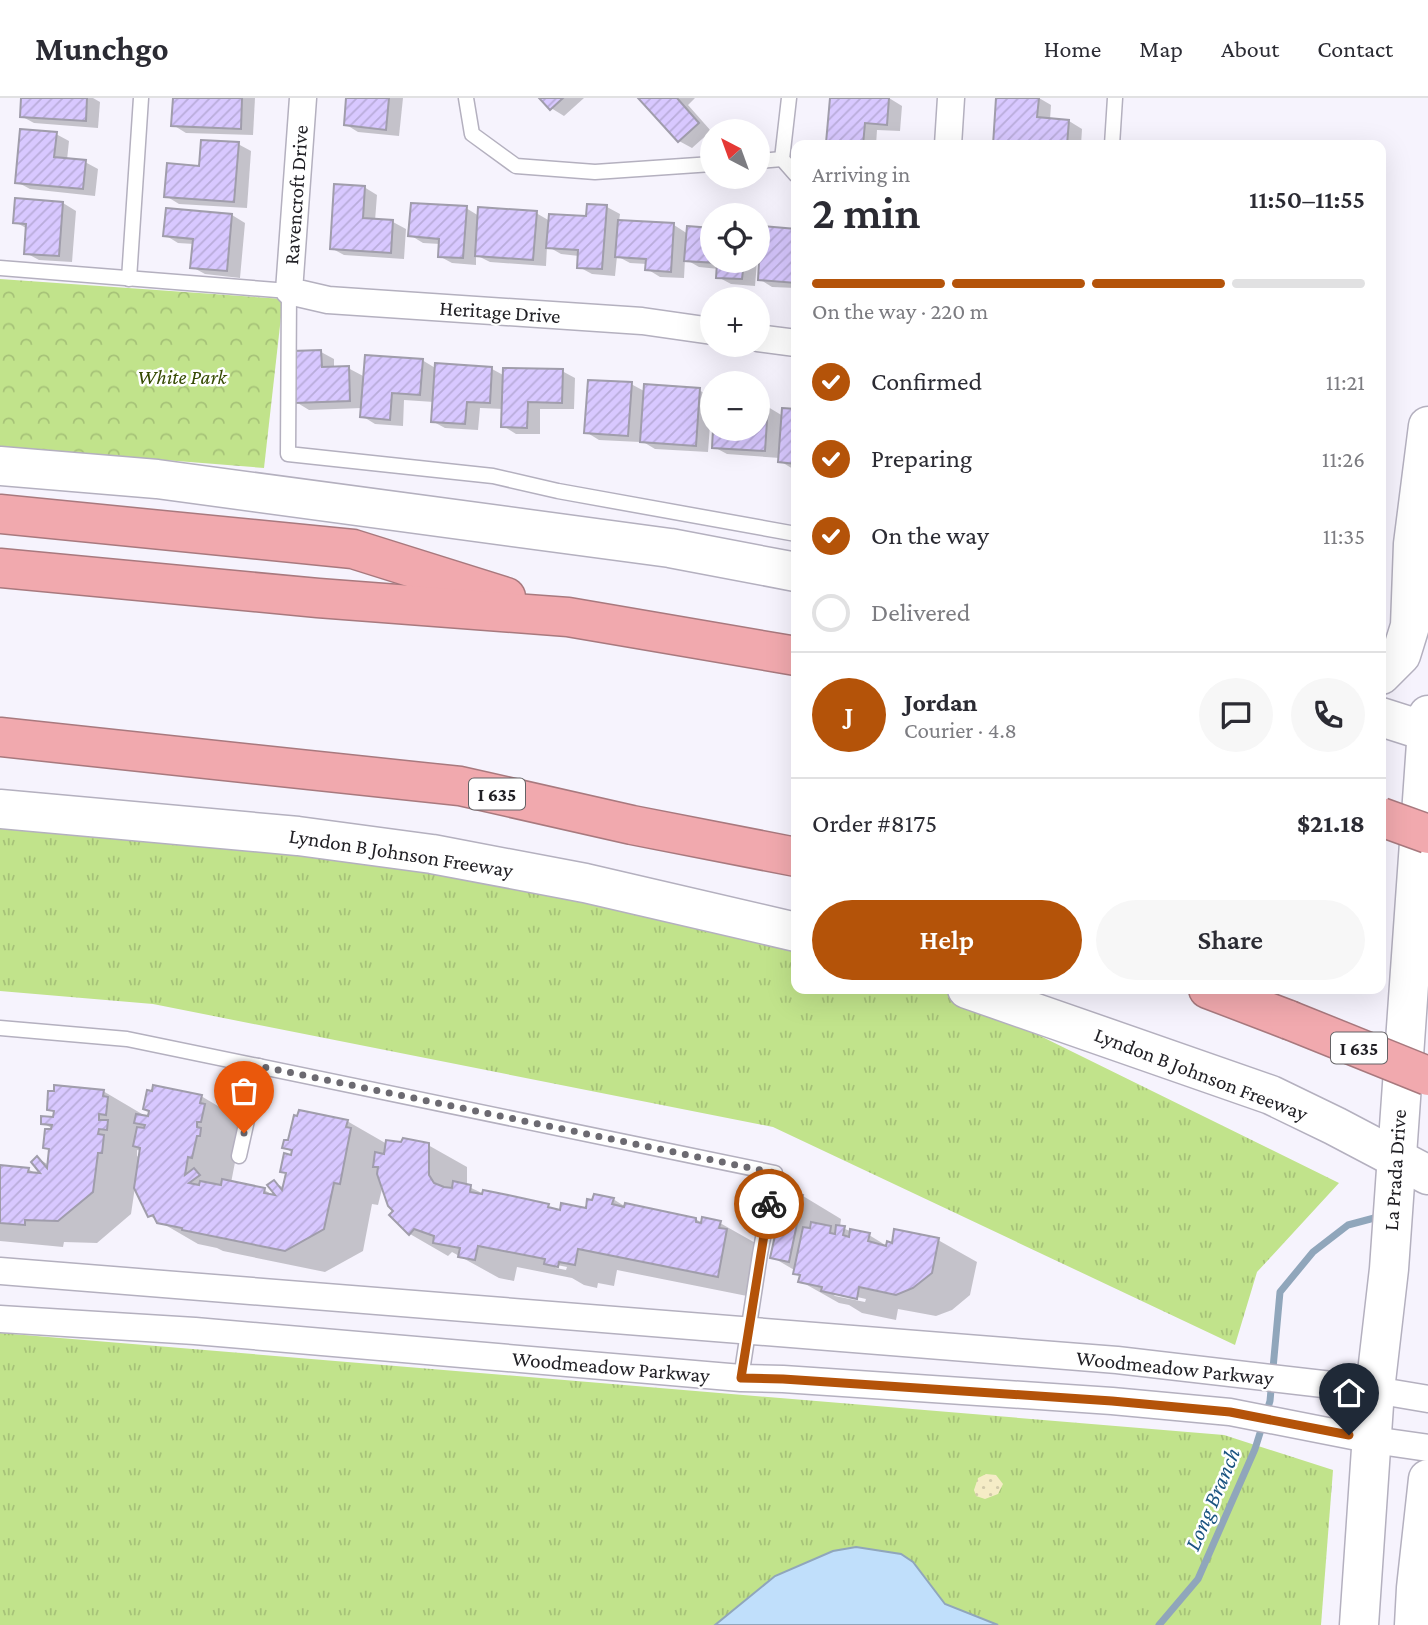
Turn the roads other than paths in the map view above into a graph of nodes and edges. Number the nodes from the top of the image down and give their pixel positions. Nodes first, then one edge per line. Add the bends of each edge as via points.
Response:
1 (141, 98) edge
2 (303, 98) edge
3 (466, 98) edge
4 (789, 98) edge
5 (951, 98) edge
6 (1115, 98) edge
7 (948, 140) edge
8 (1112, 140) edge
9 (782, 159) junction
10 (770, 160) edge
11 (700, 165) edge
12 (791, 169) edge
13 (0, 268) edge
14 (128, 279) junction
15 (289, 291) junction
16 (700, 329) edge
17 (770, 340) edge
18 (791, 342) edge
19 (1428, 426) edge
20 (0, 466) edge
21 (0, 514) edge
22 (791, 534) edge
23 (0, 568) edge
24 (791, 571) edge
25 (568, 617) junction
26 (791, 655) edge
27 (1386, 670) edge
28 (1386, 718) edge
29 (1428, 726) edge
30 (0, 737) edge
31 (0, 809) edge
32 (1386, 819) edge
33 (1428, 834) edge
34 (791, 856) edge
35 (791, 931) edge
36 (981, 994) edge
37 (1221, 994) edge
38 (0, 1028) edge
39 (259, 1066) junction
40 (1428, 1076) edge
41 (239, 1156) dead end
42 (1412, 1166) edge
43 (0, 1271) edge
44 (0, 1319) edge
45 (748, 1331) junction
46 (741, 1378) junction
47 (1375, 1390) junction
48 (1428, 1399) edge
49 (1373, 1440) junction
50 (1428, 1448) edge
51 (1428, 1479) edge
52 (1359, 1625) edge
53 (1414, 1625) edge

1 - 14 lane
2 - 15 street, Ravencroft Drive
3 - 11 lane via 471,134 516,166 596,172
4 - 9 lane
5 - 7 street
6 - 8 lane
9 - 10 lane
9 - 12 lane
13 - 14 lane
14 - 15 lane
15 - 16 street, Heritage Drive via 328,300 642,321
15 - 22 lane via 288,454 492,476
17 - 18 street
19 - 27 main road via 1413,544 1410,626 1401,655
20 - 24 main road via 185,483 670,548
21 - 25 highway via 353,549
23 - 25 highway
25 - 26 highway
28 - 29 main road
29 - 42 main road, La Prada Drive
30 - 34 highway, I 635 via 460,786
31 - 35 main road, Lyndon B Johnson Freeway via 432,853
32 - 33 highway, bridge
36 - 42 main road, Lyndon B Johnson Freeway via 1271,1095
37 - 40 highway, I 635, bridge
38 - 39 lane via 127,1039
39 - 41 lane
39 - 45 lane via 775,1173
42 - 47 main road, La Prada Drive via 1389,1269
43 - 45 street, Woodmeadow Parkway
44 - 46 street, Woodmeadow Parkway via 195,1331
45 - 46 lane
45 - 47 street, Woodmeadow Parkway via 1117,1360
46 - 49 street, Woodmeadow Parkway via 1230,1412
47 - 48 street, Woodmeadow Parkway
47 - 49 main road, La Prada Drive
49 - 50 street, Woodmeadow Parkway
49 - 52 main road, La Prada Drive
51 - 53 main road

